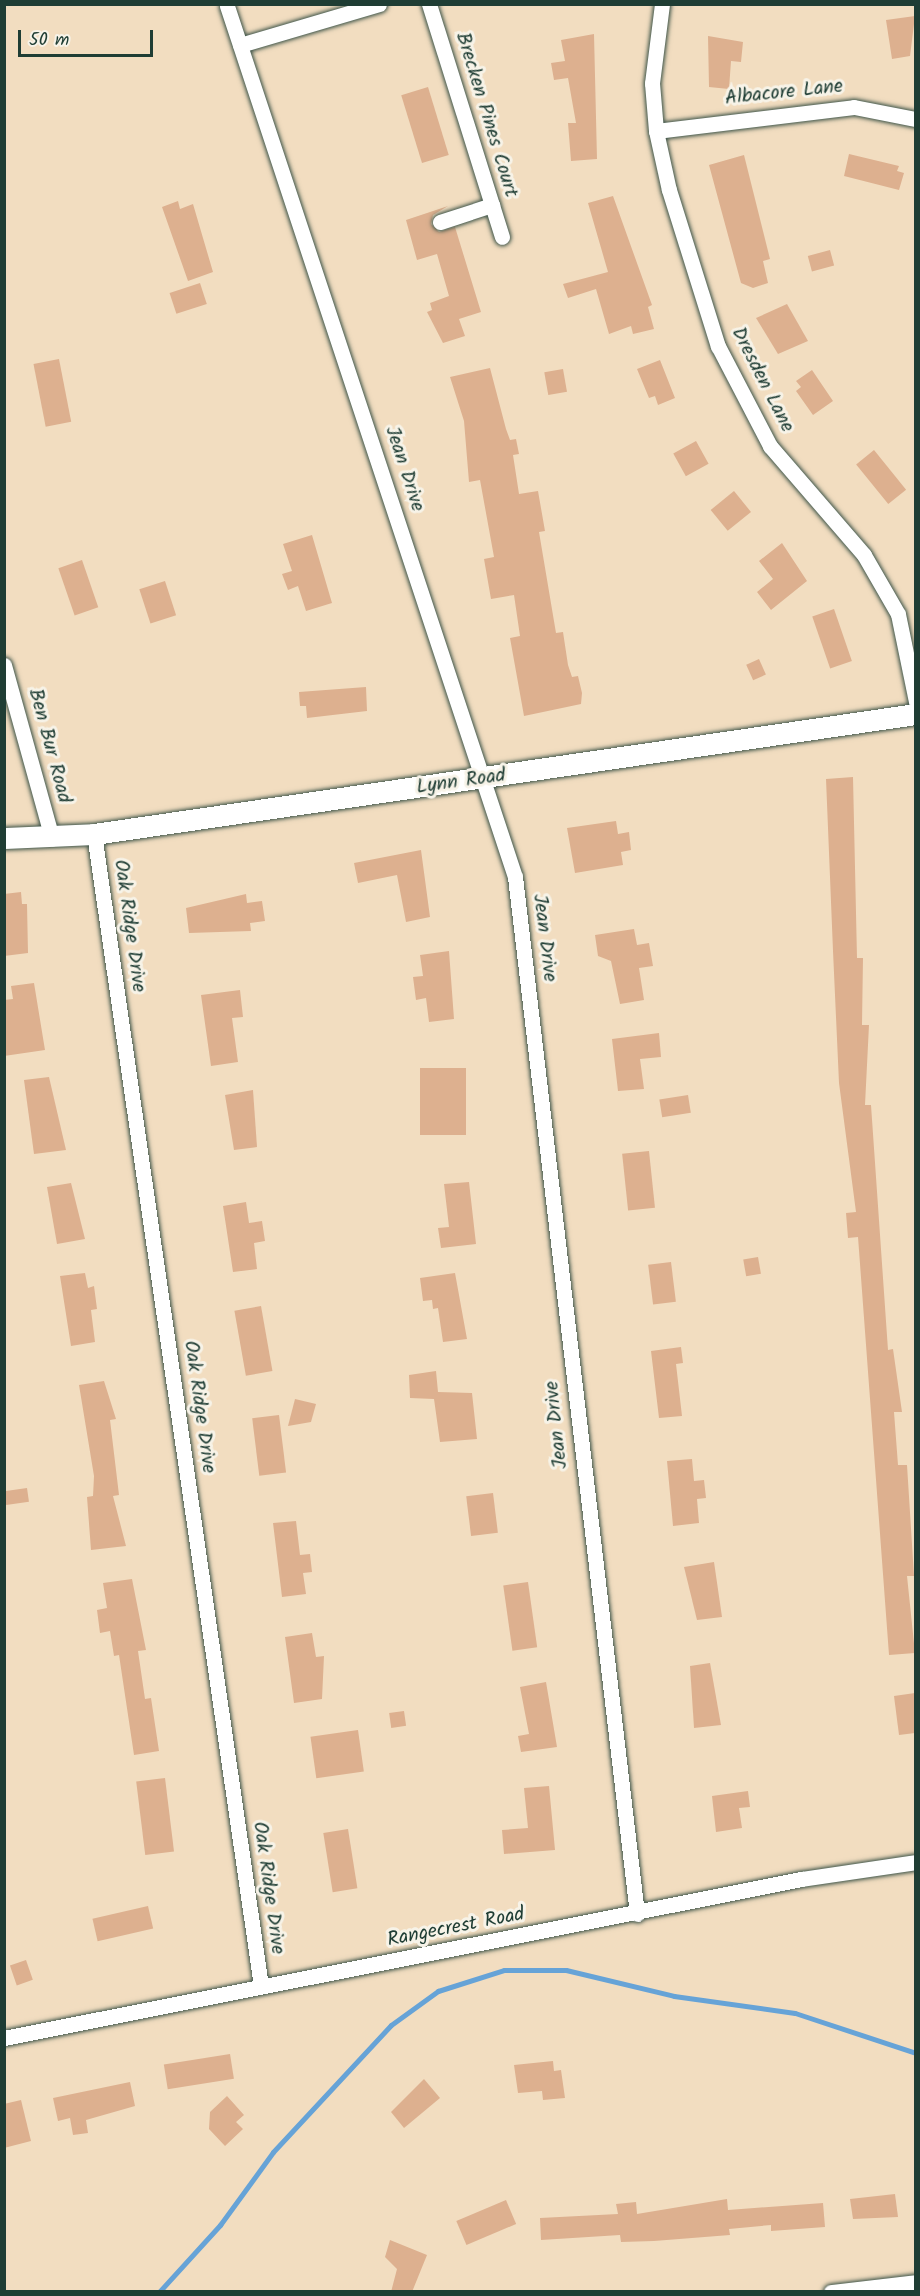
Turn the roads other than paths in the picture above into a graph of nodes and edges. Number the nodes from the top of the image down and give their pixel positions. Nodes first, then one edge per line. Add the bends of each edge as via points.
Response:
1 (379, 4) edge
2 (429, 4) edge
3 (662, 4) edge
4 (227, 6) dead end
5 (240, 45) junction
6 (915, 119) edge
7 (656, 132) junction
8 (492, 205) junction
9 (440, 222) dead end
10 (502, 237) dead end
11 (4, 665) edge
12 (915, 702) edge
13 (915, 714) edge
14 (484, 779) junction
15 (94, 834) junction
16 (4, 838) edge
17 (52, 838) junction
18 (915, 1862) edge
19 (637, 1914) junction
20 (261, 1986) junction
21 (4, 2037) edge
22 (915, 2282) edge
23 (831, 2292) edge

1 - 5 street
2 - 8 street, Brecken Pines Court
3 - 7 street, Dresden Lane via 652,83
4 - 5 street, Jean Drive
5 - 14 street, Jean Drive
6 - 7 street, Albacore Lane via 832,108
7 - 12 street, Dresden Lane via 669,190 718,346 770,446 864,555 898,614
8 - 9 street
8 - 10 street, Brecken Pines Court
11 - 17 street, Ben Bur Road
13 - 14 main road, Lynn Road
14 - 15 main road, Lynn Road
14 - 19 street, Jean Drive via 519,905
15 - 17 main road, Lynn Road
15 - 20 street, Oak Ridge Drive
16 - 17 main road, Lynn Road
18 - 19 street, Rangecrest Road via 801,1879
19 - 20 street, Rangecrest Road
20 - 21 street, Rangecrest Road
22 - 23 street

